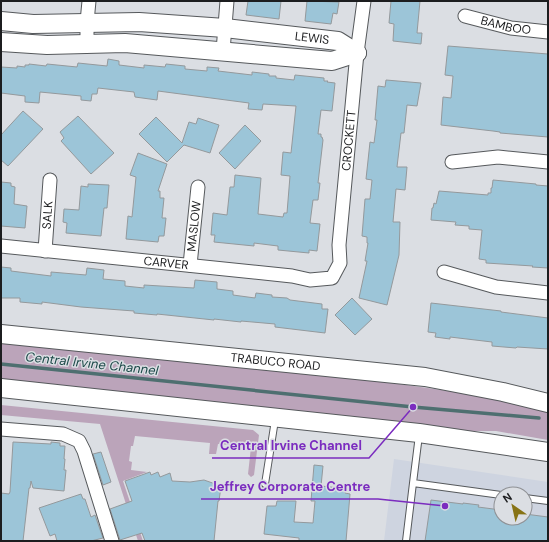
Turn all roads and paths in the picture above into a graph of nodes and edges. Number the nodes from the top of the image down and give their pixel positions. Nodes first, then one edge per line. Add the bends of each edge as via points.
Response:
1 (89, 1) edge
2 (227, 1) edge
3 (364, 1) edge
4 (465, 16) dead end
5 (1, 21) edge
6 (87, 22) junction
7 (225, 28) junction
8 (548, 32) edge
9 (1, 42) edge
10 (88, 44) junction
11 (223, 51) junction
12 (357, 53) junction
13 (452, 162) dead end
14 (548, 162) edge
15 (50, 180) dead end
16 (198, 186) dead end
17 (1, 246) edge
18 (45, 251) junction
19 (190, 265) junction
20 (444, 272) dead end
21 (332, 278) joint
22 (548, 293) edge
23 (1, 334) edge
24 (1, 388) edge
25 (548, 403) edge
26 (276, 416) junction
27 (1, 429) edge
28 (419, 433) junction
29 (548, 452) edge
30 (413, 482) junction
31 (265, 484) dead end
32 (493, 494) edge
33 (533, 499) edge
34 (548, 501) edge
35 (112, 541) edge
36 (406, 541) edge

1 - 6 street
2 - 7 street
3 - 12 street, CROCKETT
4 - 8 street, BAMBOO via 511,28
5 - 6 main road, LEWIS via 33,24
6 - 7 main road, LEWIS via 139,22
6 - 10 street
7 - 11 street
7 - 12 main road, LEWIS via 338,40
9 - 10 main road, LEWIS
10 - 11 main road, LEWIS via 125,43
11 - 12 main road, LEWIS via 332,61
12 - 21 street, CROCKETT via 339,245 340,263
13 - 14 street via 498,157
15 - 18 street, SALK
16 - 19 street, MASLOW
17 - 18 street, CARVER
18 - 19 street, CARVER
19 - 21 street, CARVER via 310,280
20 - 22 street via 496,288
23 - 25 main road, TRABUCO ROAD via 425,377
24 - 26 main road
26 - 28 main road
26 - 31 lane
27 - 35 street via 63,434 79,441
28 - 29 main road
28 - 30 lane
30 - 32 lane
30 - 36 lane
33 - 34 lane

